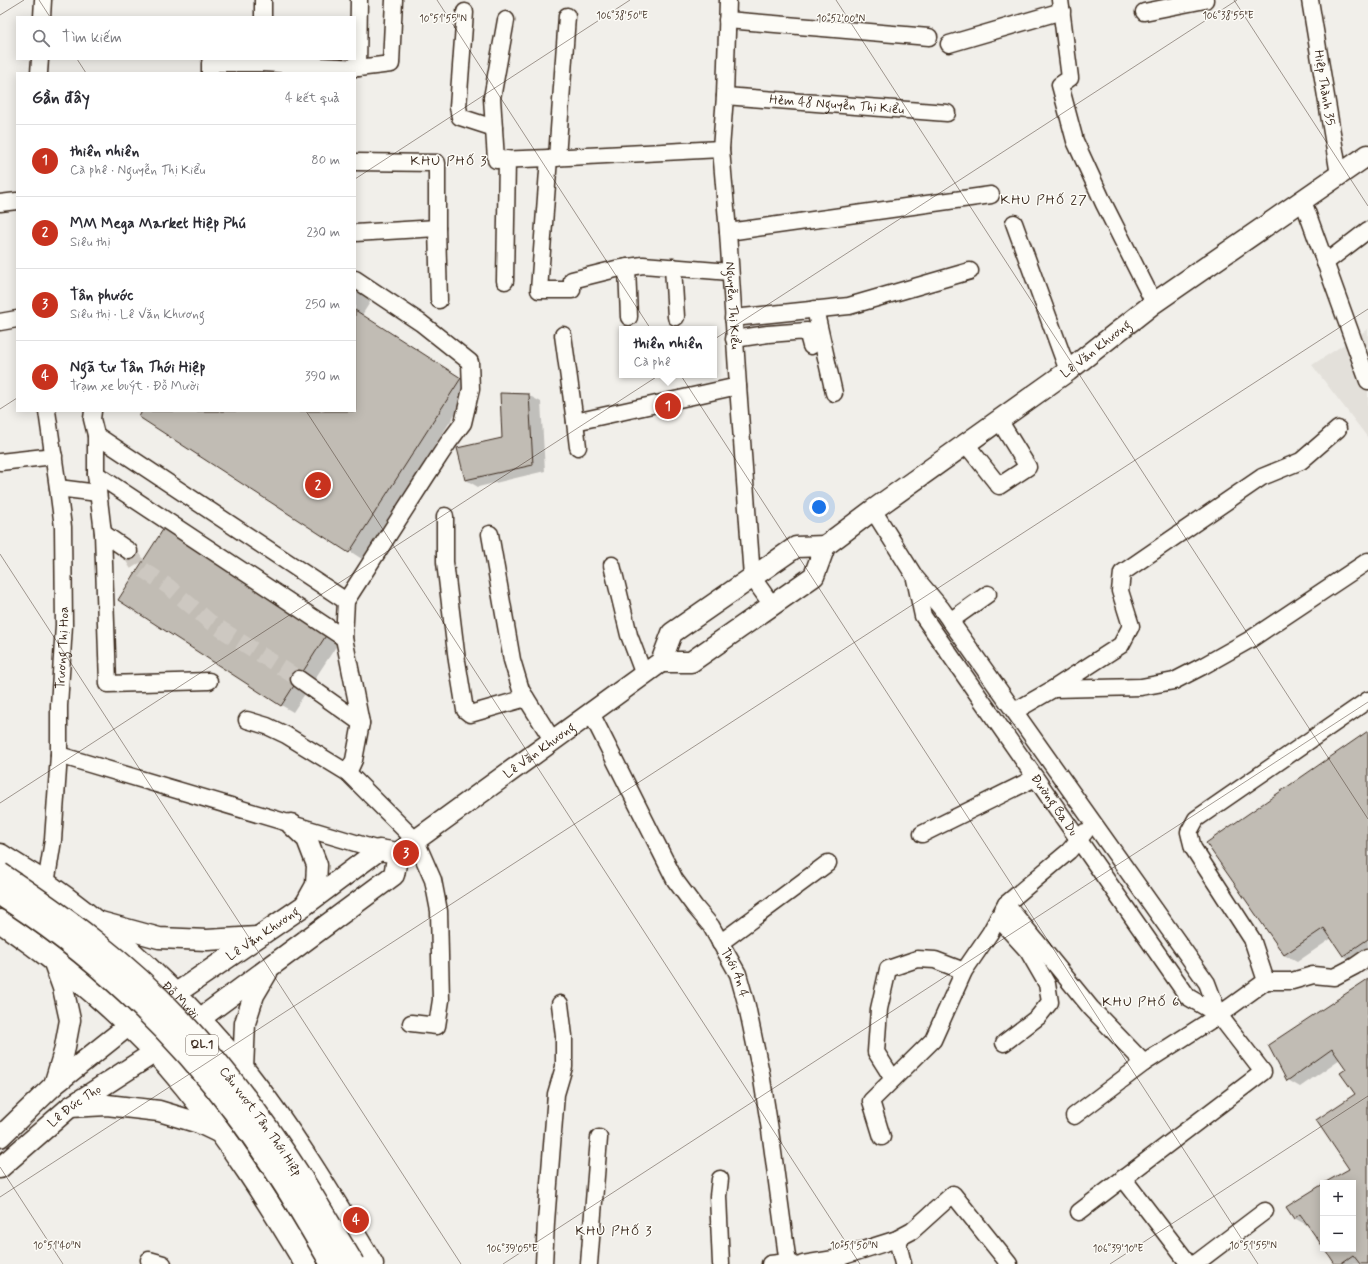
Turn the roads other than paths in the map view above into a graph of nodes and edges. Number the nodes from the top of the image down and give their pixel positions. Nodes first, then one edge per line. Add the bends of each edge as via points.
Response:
1 (42, 0) edge
2 (263, 0) edge
3 (359, 0) edge
4 (394, 0) edge
5 (728, 0) edge
6 (1205, 0) edge
7 (1310, 0) edge
8 (1061, 5) edge
9 (465, 12) dead end
10 (1144, 12) dead end
11 (42, 16) edge
12 (263, 16) edge
13 (567, 16) dead end
14 (506, 20) dead end
15 (727, 20) junction
16 (930, 37) dead end
17 (949, 44) dead end
18 (40, 60) edge
19 (260, 61) edge
20 (210, 68) edge
21 (358, 68) junction
22 (325, 70) edge
23 (39, 72) edge
24 (725, 96) junction
25 (947, 113) dead end
26 (494, 128) junction
27 (721, 149) junction
28 (1368, 155) edge
29 (553, 158) junction
30 (507, 159) junction
31 (356, 162) edge
32 (1339, 175) junction
33 (991, 195) dead end
34 (16, 200) edge
35 (1303, 201) junction
36 (0, 203) edge
37 (1014, 223) dead end
38 (437, 228) junction
39 (1368, 230) edge
40 (728, 232) junction
41 (356, 233) edge
42 (1325, 263) junction
43 (627, 267) junction
44 (673, 267) junction
45 (970, 271) dead end
46 (730, 272) junction
47 (356, 280) edge
48 (506, 282) dead end
49 (439, 300) dead end
50 (1154, 303) junction
51 (815, 309) junction
52 (629, 317) dead end
53 (676, 317) dead end
54 (733, 318) junction
55 (16, 319) edge
56 (0, 322) edge
57 (563, 335) dead end
58 (734, 339) junction
59 (811, 346) dead end
60 (1365, 360) edge
61 (1068, 371) junction
62 (1368, 381) edge
63 (738, 386) junction
64 (834, 393) dead end
65 (47, 412) edge
66 (93, 412) edge
67 (999, 420) junction
68 (575, 422) junction
69 (1338, 429) dead end
70 (96, 435) junction
71 (966, 444) junction
72 (578, 447) dead end
73 (54, 456) junction
74 (0, 462) edge
75 (96, 474) junction
76 (58, 488) junction
77 (98, 493) junction
78 (873, 510) junction
79 (445, 516) dead end
80 (103, 533) junction
81 (490, 534) dead end
82 (825, 546) junction
83 (129, 551) tunnel mouth
84 (1368, 561) edge
85 (612, 565) dead end
86 (752, 577) junction
87 (915, 577) junction
88 (988, 594) dead end
89 (346, 601) junction
90 (772, 605) junction
91 (950, 621) junction
92 (344, 638) junction
93 (661, 662) junction
94 (644, 675) junction
95 (299, 678) tunnel mouth
96 (209, 681) dead end
97 (1053, 689) junction
98 (526, 698) junction
99 (1368, 700) edge
100 (1014, 711) junction
101 (591, 713) junction
102 (247, 720) dead end
103 (361, 724) junction
104 (553, 741) junction
105 (59, 755) junction
106 (344, 770) junction
107 (1036, 778) junction
108 (1092, 823) junction
109 (291, 824) junction
110 (922, 834) dead end
111 (1078, 840) junction
112 (416, 841) junction
113 (379, 850) junction
114 (398, 853) junction
115 (0, 855) edge
116 (828, 863) dead end
117 (0, 874) edge
118 (46, 884) junction
119 (0, 894) edge
120 (1006, 904) junction
121 (305, 905) junction
122 (998, 918) junction
123 (93, 920) junction
124 (0, 922) edge
125 (259, 936) junction
126 (720, 943) junction
127 (1368, 958) edge
128 (53, 960) junction
129 (139, 960) junction
130 (272, 966) junction
131 (964, 971) junction
132 (1266, 981) junction
133 (174, 994) junction
134 (100, 999) junction
135 (560, 1004) dead end
136 (1219, 1015) junction
137 (199, 1020) junction
138 (411, 1022) dead end
139 (128, 1026) junction
140 (1004, 1043) dead end
141 (154, 1052) junction
142 (237, 1062) junction
143 (1144, 1063) junction
144 (893, 1079) junction
145 (54, 1085) junction
146 (188, 1089) junction
147 (70, 1107) junction
148 (1074, 1116) dead end
149 (224, 1135) junction
150 (882, 1137) dead end
151 (0, 1138) edge
152 (599, 1138) dead end
153 (0, 1168) edge
154 (1123, 1178) junction
155 (720, 1179) dead end
156 (1265, 1211) dead end
157 (1079, 1212) dead end
158 (897, 1239) junction
159 (306, 1264) edge
160 (332, 1264) edge
161 (353, 1264) edge
162 (372, 1264) edge
163 (544, 1264) edge
164 (589, 1264) edge
165 (721, 1264) edge
166 (770, 1264) edge
167 (793, 1264) edge
168 (903, 1264) edge
169 (1009, 1264) edge
170 (1189, 1264) edge
171 (1195, 1264) edge

1 - 11 street
2 - 12 street
3 - 21 street
4 - 21 street via 391,64
5 - 15 street, Nguyễn Thị Kiểu
6 - 10 street
7 - 32 street, Hiệp Thành 35
8 - 17 street
8 - 50 street via 1070,78 1060,85 1075,141
9 - 26 street via 458,107 460,117
13 - 29 street
14 - 26 street via 492,98
15 - 16 street
15 - 24 street, Nguyễn Thị Kiểu
18 - 23 street
19 - 20 street
19 - 22 street
21 - 22 street
24 - 25 street, Hẻm 48 Nguyễn Thị Kiểu
24 - 27 street, Nguyễn Thị Kiểu
26 - 30 street via 496,160
27 - 29 street
27 - 40 street, Nguyễn Thị Kiểu
28 - 32 main road, Lê Văn Khương
29 - 30 street
29 - 43 street via 539,290 572,290 572,280
30 - 48 street
31 - 38 street via 437,163
32 - 35 main road, Lê Văn Khương
33 - 40 street
34 - 36 street
35 - 42 street
35 - 50 main road, Lê Văn Khương
37 - 61 street
38 - 41 street
38 - 49 street
39 - 42 street
40 - 46 street, Nguyễn Thị Kiểu
42 - 60 street
43 - 44 street
43 - 52 street
44 - 46 street
44 - 53 street
45 - 51 street via 849,306
46 - 54 street, Nguyễn Thị Kiểu
47 - 89 street via 420,323 470,362 471,389 463,423
50 - 61 main road, Lê Văn Khương
51 - 54 street
51 - 64 street
54 - 58 street, Nguyễn Thị Kiểu
55 - 56 street
57 - 68 street
58 - 59 street via 807,331
58 - 63 street, Nguyễn Thị Kiểu
60 - 62 street
61 - 67 main road, Lê Văn Khương
63 - 68 street
63 - 86 street, Nguyễn Thị Kiểu
65 - 73 street, Trương Thị Hoa
66 - 70 street
67 - 71 main road, Lê Văn Khương
67 - 71 street via 1028,467 999,486
68 - 72 street
69 - 97 street via 1301,461 1262,477 1122,573 1120,591 1131,626 1121,645
70 - 75 street
70 - 89 street
71 - 78 main road, Lê Văn Khương
73 - 74 street
73 - 76 street, Trương Thị Hoa
75 - 77 street
75 - 92 street
76 - 77 street
76 - 105 street, Trương Thị Hoa via 63,527 64,572
77 - 80 street
78 - 82 main road, Lê Văn Khương
78 - 87 street, Đường Ba Du
79 - 98 street via 445,562 465,710 470,714
80 - 83 street
80 - 96 street via 108,684
81 - 98 street via 512,660
82 - 86 main road via 796,547
82 - 90 main road via 814,576
84 - 97 street via 1251,639 1174,681 1141,688
85 - 94 street via 629,635
86 - 90 street
86 - 93 main road via 672,633
87 - 91 street, Đường Ba Du
87 - 107 street, Đường Ba Du via 923,616
88 - 91 street
89 - 92 street
90 - 93 main road via 691,662
91 - 100 street, Đường Ba Du
92 - 103 street
93 - 94 main road, Lê Văn Khương
94 - 101 main road, Lê Văn Khương
95 - 103 street
97 - 100 street
98 - 104 street
99 - 132 street via 1196,819 1189,832 1193,848 1252,938
100 - 108 street, Đường Ba Du
101 - 104 main road, Lê Văn Khương
101 - 126 street, Thới An 4 via 675,880 711,926
102 - 106 street via 286,735
103 - 106 street via 354,760
104 - 112 main road, Lê Văn Khương
105 - 109 street
105 - 118 street, Trương Thị Hoa via 53,840
106 - 112 street
107 - 110 street
107 - 111 street, Đường Ba Du
108 - 111 street
108 - 136 street, Đường Ba Du via 1207,983
109 - 113 street
109 - 121 main road via 307,839 317,865 316,885
111 - 120 street via 1051,867
111 - 136 street, Đường Ba Du via 1188,998
112 - 114 main road, Lê Văn Khương
112 - 138 street via 433,880 439,911 441,1000 437,1026
113 - 114 main road
113 - 121 main road, Lê Văn Khương
114 - 130 main road via 394,875
115 - 118 highway, Đỗ Mười / QL.1
116 - 126 street
117 - 161 highway, Cầu vượt Tân Thới Hiệp / QL.1, bridge via 90,937 178,1017 256,1113
118 - 123 highway, Đỗ Mười / QL.1
119 - 160 highway, Cầu vượt Tân Thới Hiệp / QL.1, bridge via 85,956 162,1026 238,1117 287,1189
120 - 122 street
120 - 143 street via 1091,1008
121 - 125 main road, Lê Văn Khương
122 - 131 street
122 - 140 street via 1028,951 1047,984 1050,1002 1038,1017
123 - 125 main road via 159,938 207,940
123 - 129 highway, Đỗ Mười / QL.1
124 - 128 highway
125 - 133 main road, Lê Văn Khương
126 - 167 street, Thới An 4 via 738,974 750,1021
127 - 132 street via 1334,977 1313,975 1292,981
128 - 134 highway
128 - 145 main road via 70,1020
129 - 133 highway, Đỗ Mười / QL.1
129 - 134 highway
130 - 137 main road
130 - 142 main road via 254,995
131 - 144 street via 933,1040
131 - 144 street via 935,960 916,959 888,969 879,1009 876,1052
132 - 136 street
133 - 137 highway, Đỗ Mười / QL.1
133 - 139 main road, Lê Văn Khương
134 - 139 highway
135 - 163 street via 564,1067 556,1094
136 - 143 street
136 - 154 street, Đường Ba Du via 1264,1072
137 - 141 main road
137 - 142 highway, Đỗ Mười / QL.1
139 - 141 highway
139 - 145 main road, Lê Đức Thọ
141 - 146 highway
141 - 147 main road, Lê Đức Thọ
142 - 146 highway
142 - 162 highway, Đỗ Mười / QL.1 via 290,1132
143 - 148 street
144 - 150 street via 870,1101
145 - 151 main road, Lê Đức Thọ
146 - 149 highway
147 - 149 main road via 107,1105 159,1111 199,1123
147 - 153 main road, Lê Đức Thọ
149 - 159 highway
152 - 164 street
154 - 157 street
154 - 170 street
155 - 165 street via 718,1196
156 - 171 street
158 - 167 street via 834,1259
158 - 168 street
158 - 169 street via 912,1231 953,1194
166 - 167 street

